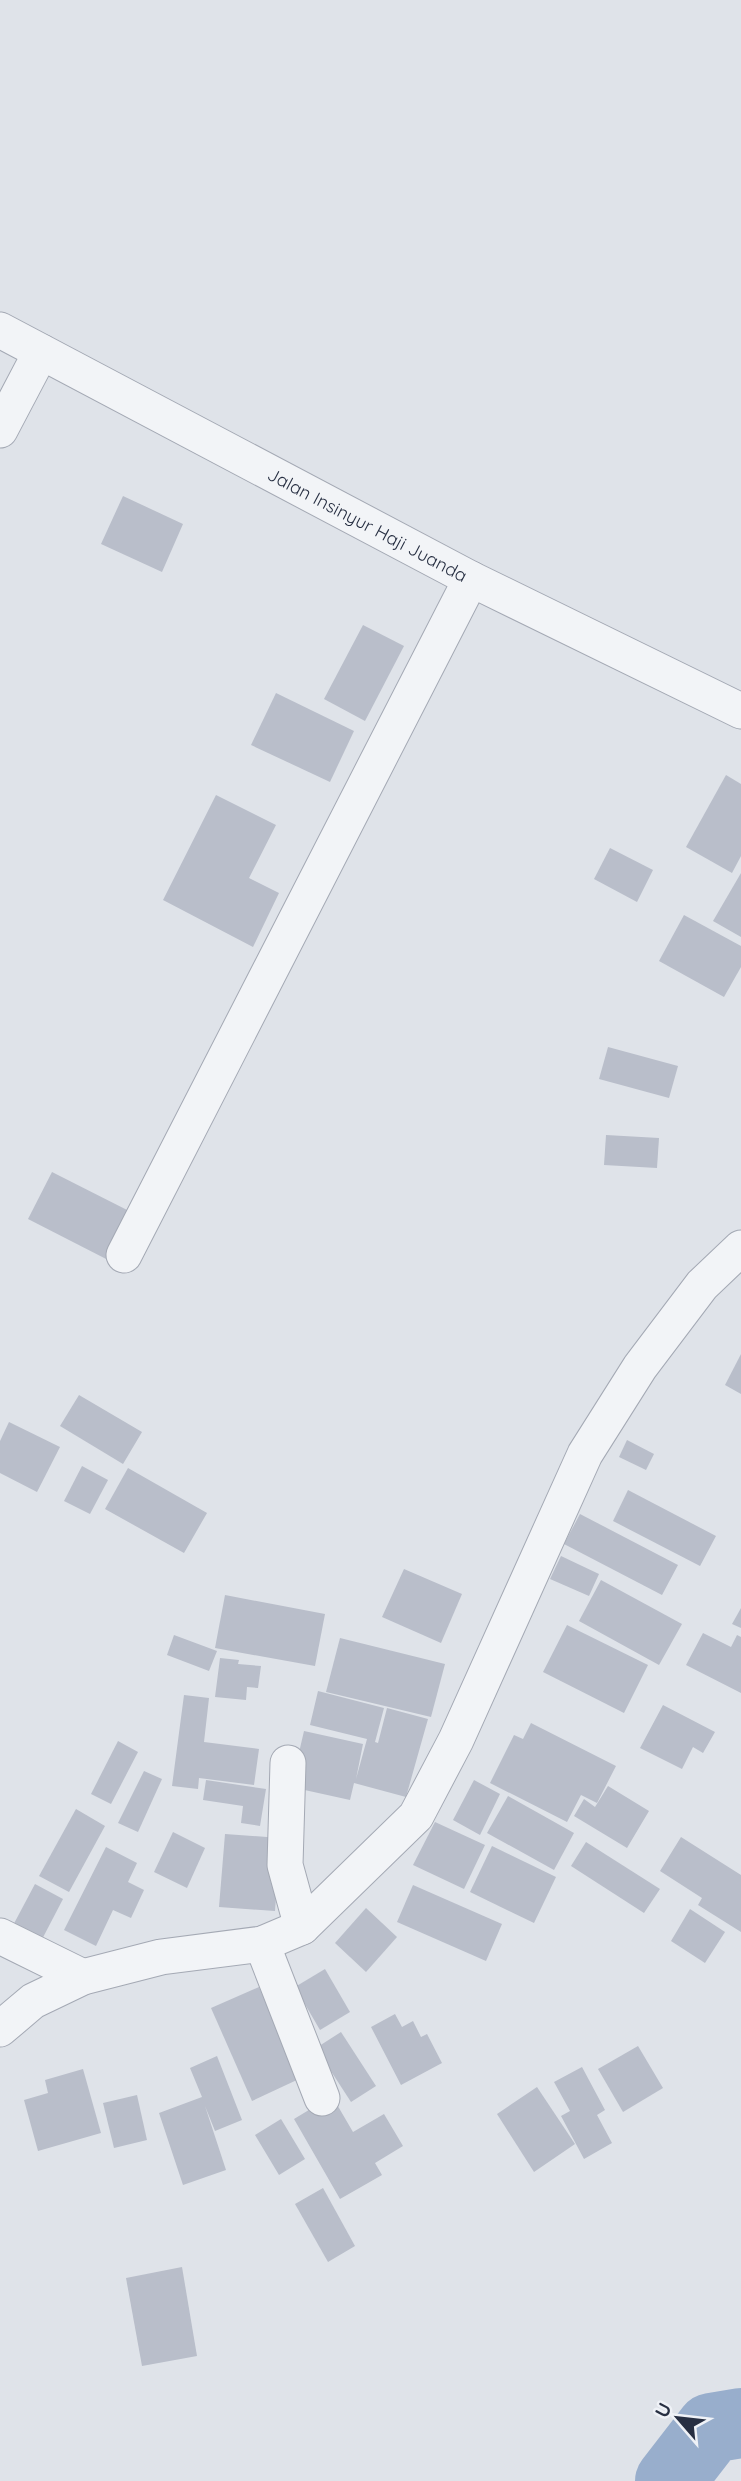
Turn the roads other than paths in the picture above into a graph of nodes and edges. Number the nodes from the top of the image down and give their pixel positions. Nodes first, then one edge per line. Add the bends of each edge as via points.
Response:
1 (0, 330) edge
2 (41, 352) junction
3 (0, 430) edge
4 (471, 579) junction
5 (741, 711) edge
6 (741, 1248) edge
7 (124, 1255) dead end
8 (288, 1763) dead end
9 (302, 1927) junction
10 (0, 1936) edge
11 (262, 1944) junction
12 (83, 1977) junction
13 (0, 2029) edge
14 (322, 2098) dead end

1 - 2 street, Jalan Insinyur Haji Juanda
2 - 3 street
2 - 4 street, Jalan Insinyur Haji Juanda
4 - 5 street, Jalan Insinyur Haji Juanda
4 - 7 street
6 - 9 street via 694,1296 640,1367 585,1454 456,1740 416,1816
8 - 9 street via 285,1865
9 - 11 street
10 - 12 street
11 - 12 street via 161,1957
11 - 14 street
12 - 13 street via 33,2001

